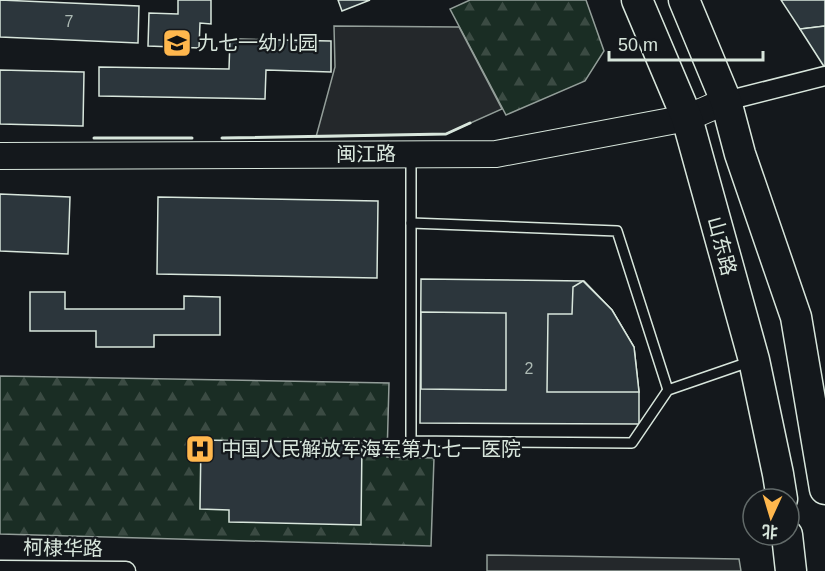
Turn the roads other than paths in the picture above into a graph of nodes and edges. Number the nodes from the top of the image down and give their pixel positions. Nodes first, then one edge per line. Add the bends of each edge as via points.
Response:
1 (637, 0) edge
2 (684, 0) edge
3 (825, 76) edge
4 (726, 101) junction
5 (687, 118) junction
6 (411, 154) junction
7 (0, 156) edge
8 (411, 223) junction
9 (754, 360) junction
10 (668, 390) junction
11 (780, 487) edge
12 (825, 489) edge
13 (788, 547) edge
14 (0, 570) edge
15 (126, 571) edge
16 (791, 571) edge

1 - 5 main road, 山东路
2 - 4 main road
3 - 4 street
4 - 5 street, 闽江路
4 - 12 main road via 795,317
5 - 6 street, 闽江路 via 496,154
5 - 9 main road, 山东路
6 - 7 street, 闽江路
6 - 8 lane
8 - 10 lane via 617,231
8 - 10 lane via 411,441 632,443
9 - 10 lane
9 - 11 main road, 山东路
13 - 16 main road
14 - 15 street, 柯棣华路

